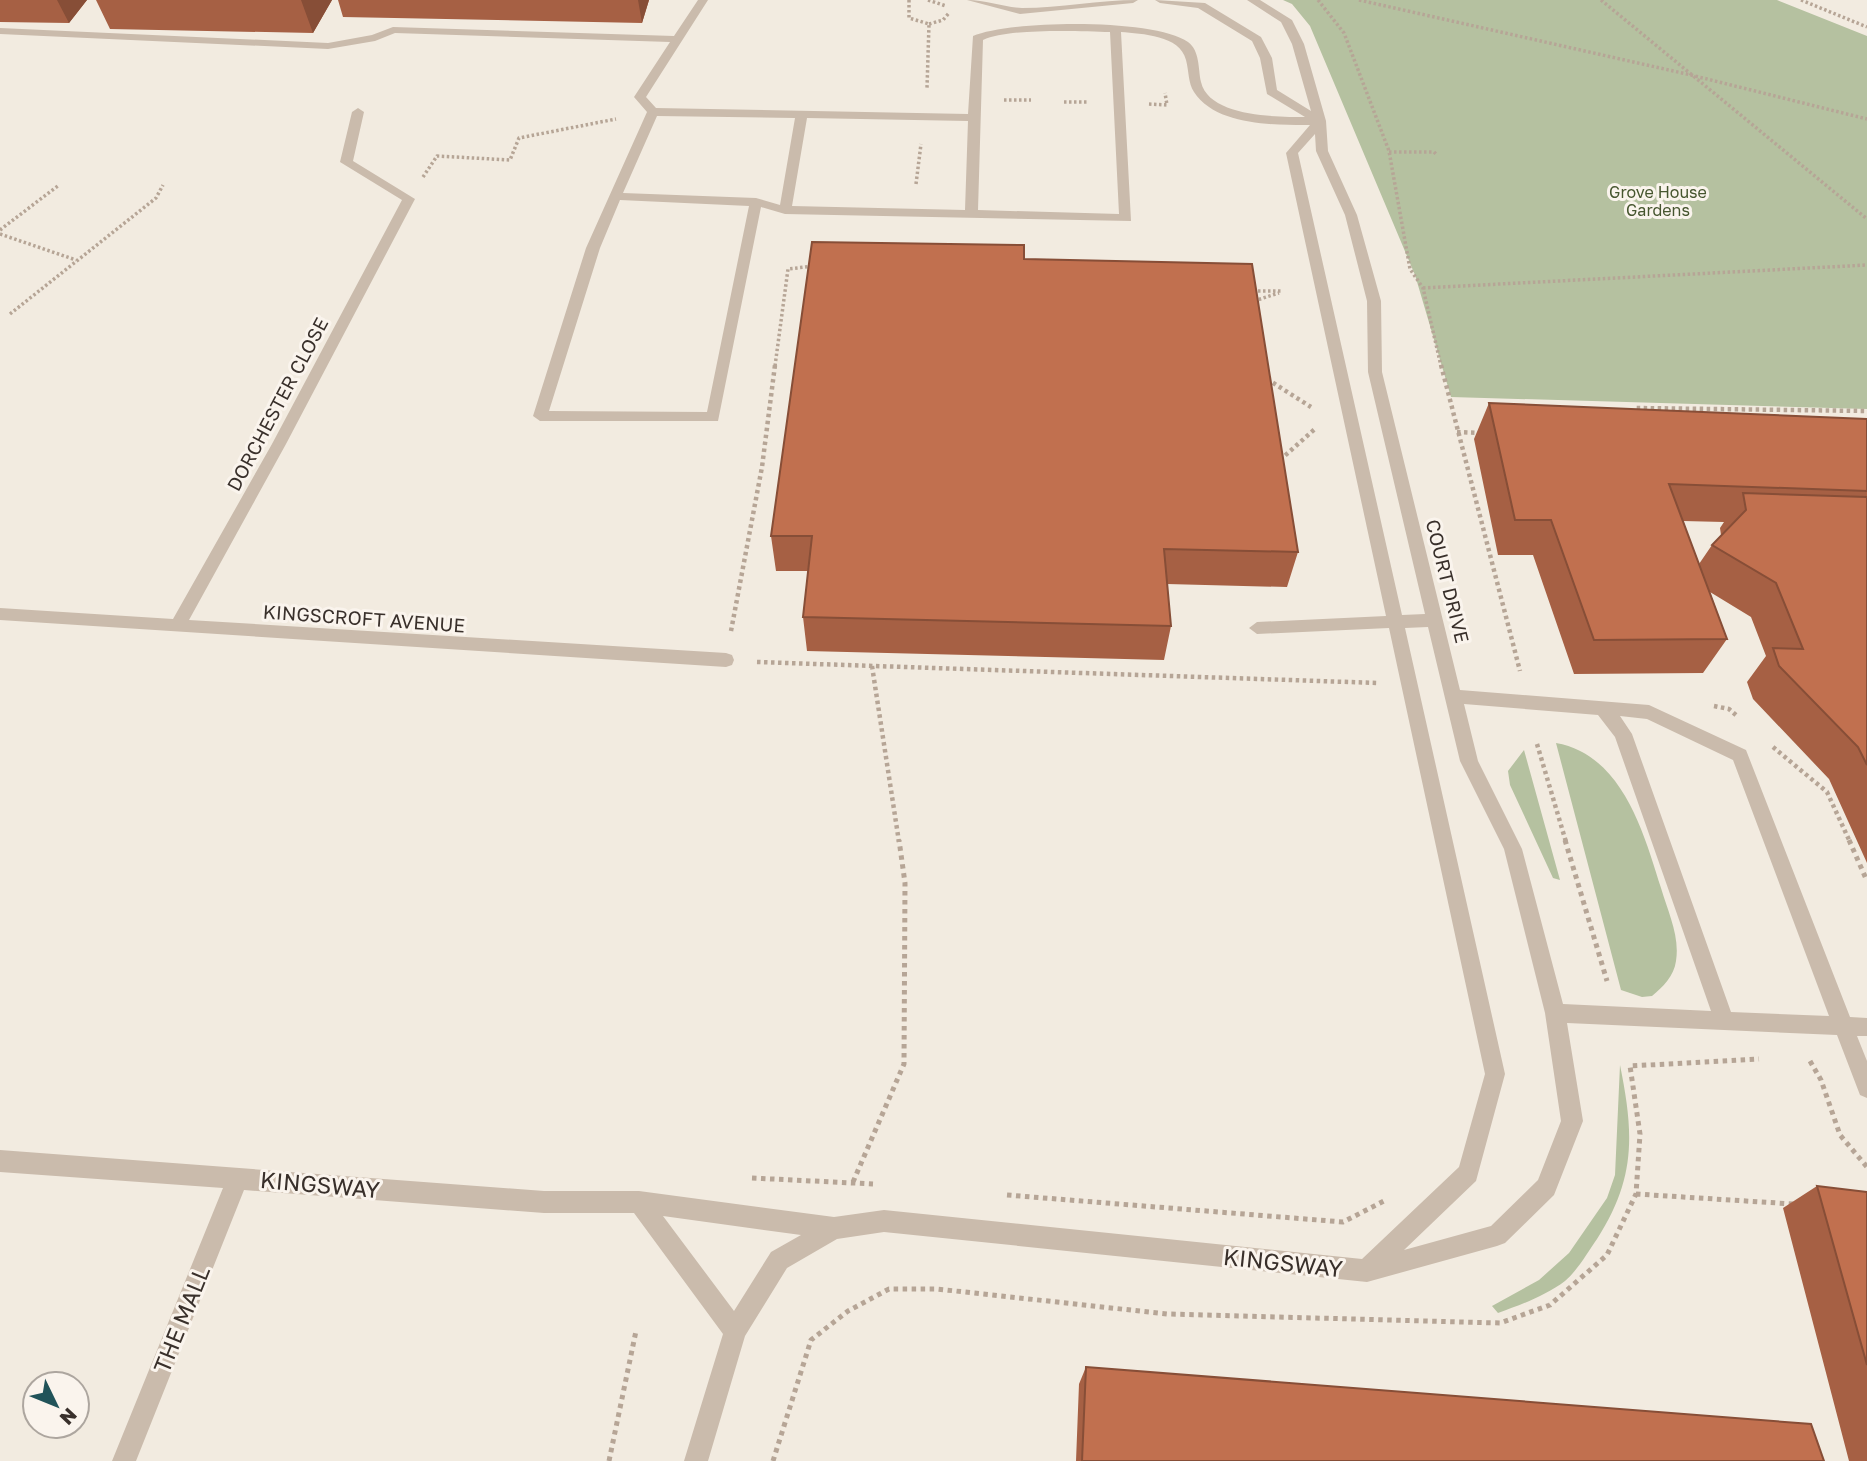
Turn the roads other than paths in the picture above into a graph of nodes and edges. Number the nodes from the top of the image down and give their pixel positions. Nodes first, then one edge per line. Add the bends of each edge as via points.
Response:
1 (703, 0) edge
2 (972, 0) edge
3 (1133, 0) edge
4 (1160, 0) edge
5 (1252, 0) edge
6 (1115, 30) junction
7 (5, 31) edge
8 (676, 39) junction
9 (358, 112) dead end
10 (653, 112) junction
11 (802, 115) junction
12 (976, 118) junction
13 (1321, 121) junction
14 (615, 196) junction
15 (756, 202) junction
16 (785, 210) junction
17 (971, 214) junction
18 (0, 614) edge
19 (1436, 620) junction
20 (1395, 621) junction
21 (177, 626) junction
22 (1257, 628) dead end
23 (726, 660) road end
24 (1455, 696) junction
25 (1603, 708) junction
26 (1555, 1013) junction
27 (1724, 1020) junction
28 (1844, 1026) junction
29 (1867, 1027) edge
30 (1867, 1088) edge
31 (0, 1161) edge
32 (238, 1177) junction
33 (1546, 1187) joint
34 (639, 1202) junction
35 (834, 1228) junction
36 (1367, 1270) junction
37 (735, 1331) junction
38 (124, 1461) edge
39 (696, 1461) edge

1 - 8 street
2 - 3 street via 1020,11
4 - 13 street via 1201,5 1256,38 1266,58 1271,92
5 - 13 street, COURT DRIVE via 1286,20
6 - 12 street via 977,37
6 - 13 street via 1156,32 1184,45 1199,90 1214,104 1266,121
6 - 17 street via 1126,218
7 - 8 street via 328,46 393,30
8 - 10 street via 640,97
9 - 21 street, DORCHESTER CLOSE via 346,162 409,199
10 - 11 street
10 - 14 street
11 - 12 street
11 - 16 street
12 - 17 street
13 - 19 street, COURT DRIVE via 1322,151 1351,215 1374,301 1375,372
13 - 20 street via 1292,153
14 - 15 street
14 - 15 street via 593,248 540,416 713,417
15 - 16 street
16 - 17 street
18 - 21 street, KINGSCROFT AVENUE
19 - 20 street
19 - 24 street, COURT DRIVE
20 - 22 street
20 - 36 street via 1495,1074 1468,1173
21 - 23 street, KINGSCROFT AVENUE
24 - 25 street
24 - 26 street, COURT DRIVE via 1469,761 1513,849
25 - 27 street via 1623,734
25 - 28 street via 1649,712 1740,755
26 - 27 street
26 - 33 street, COURT DRIVE via 1572,1121
27 - 28 street
28 - 29 street
28 - 30 street
31 - 32 street, KINGSWAY
32 - 34 street, KINGSWAY via 544,1202
32 - 38 street, THE MALL
33 - 36 street, KINGSWAY via 1497,1235
34 - 35 street, KINGSWAY
34 - 37 street
35 - 36 street, KINGSWAY via 884,1221
35 - 37 street via 779,1260
37 - 39 street

